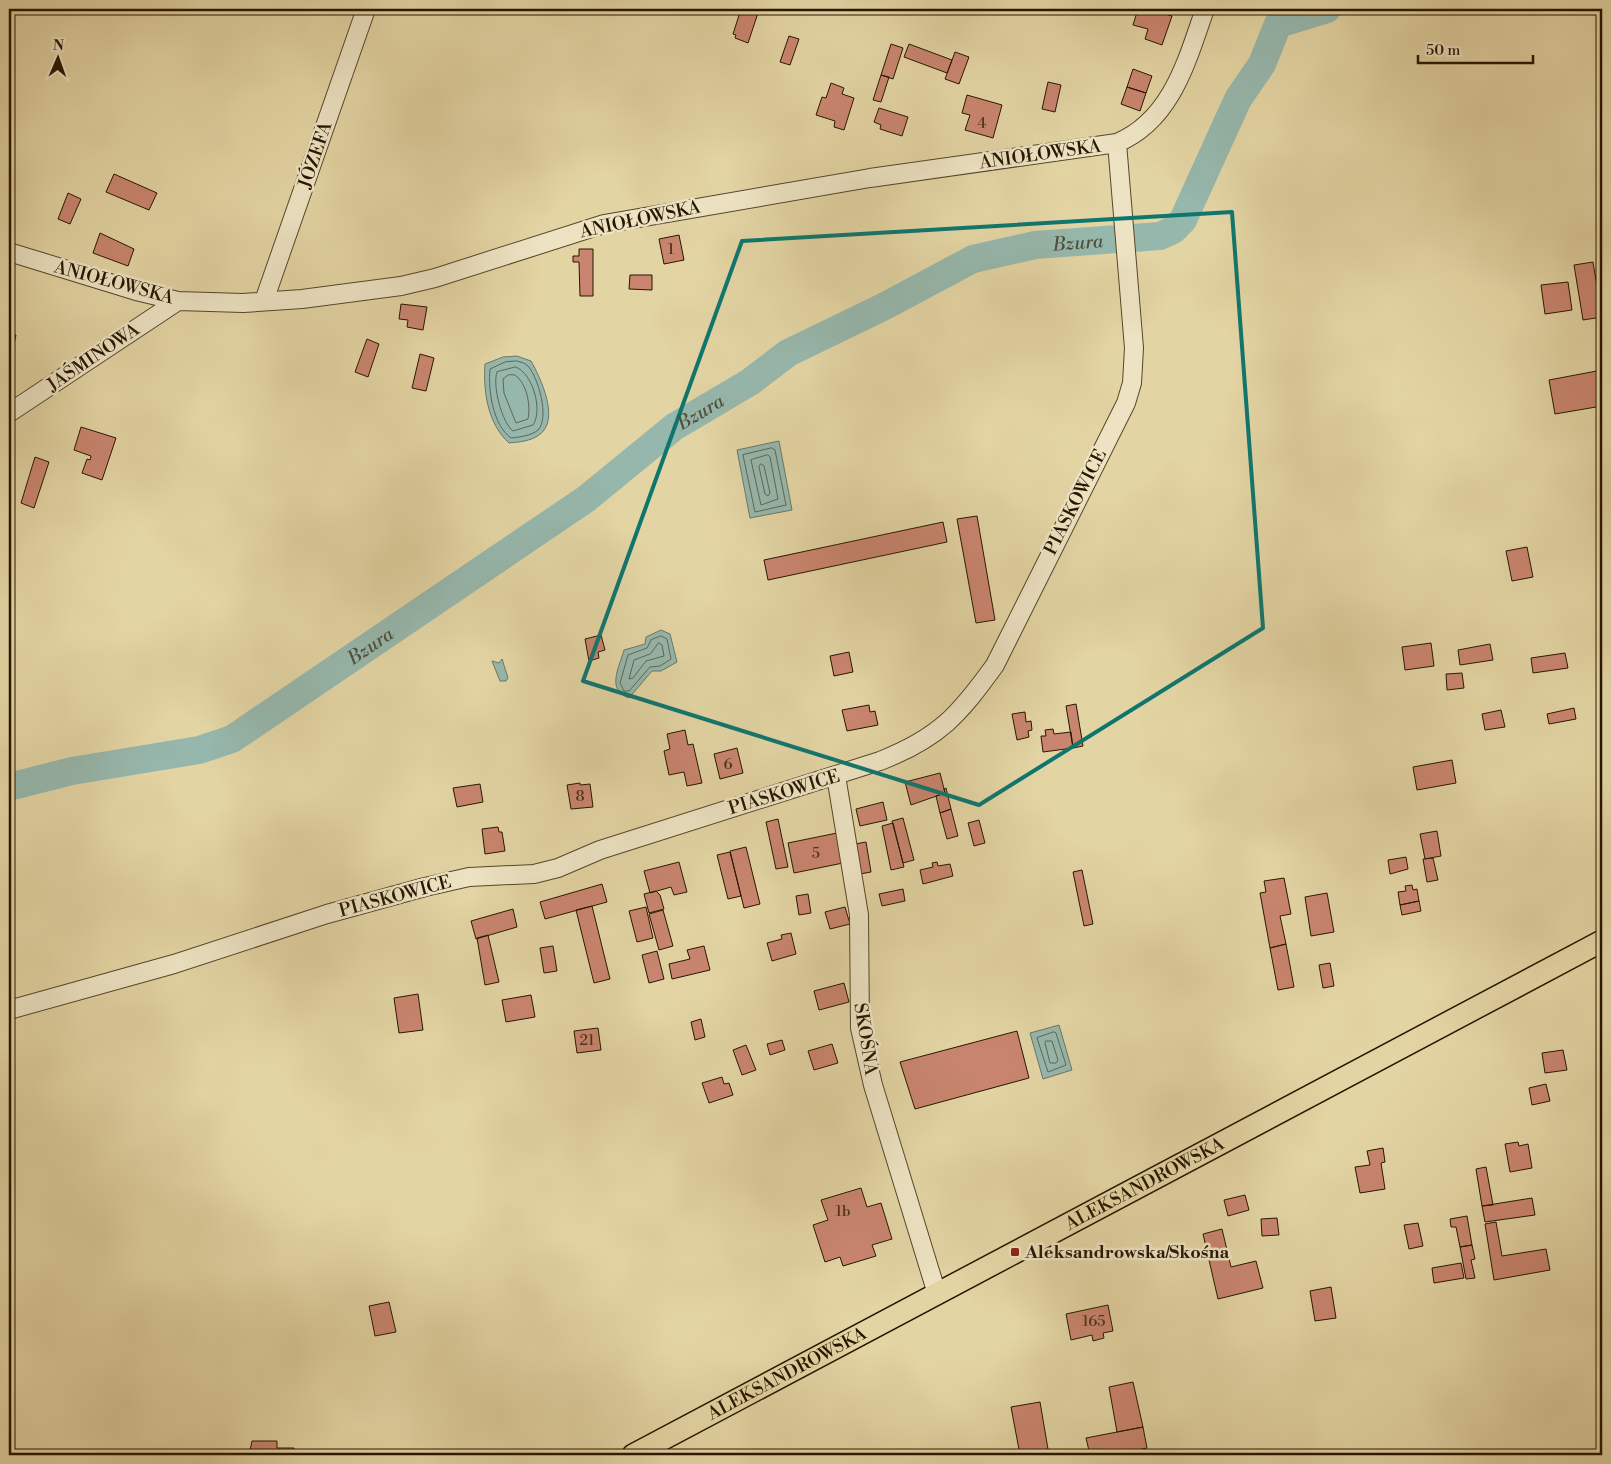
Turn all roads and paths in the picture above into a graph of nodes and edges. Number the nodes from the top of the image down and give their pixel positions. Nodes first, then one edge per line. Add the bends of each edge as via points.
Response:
1 (366, 9) edge
2 (1205, 9) edge
3 (1117, 143) junction
4 (9, 252) edge
5 (178, 301) junction
6 (264, 301) junction
7 (9, 413) edge
8 (836, 776) junction
9 (1602, 941) edge
10 (9, 1010) edge
11 (937, 1294) junction
12 (633, 1455) edge

1 - 6 street, JÓZEFA
2 - 3 street, ANIOŁOWSKA via 1170,98 1146,126
3 - 6 street, ANIOŁOWSKA via 716,203 604,224 401,286
3 - 8 street, PIASKOWICE via 1134,348 1132,384 1126,403 995,665 969,700 951,720 909,750
4 - 5 street, ANIOŁOWSKA via 127,289
5 - 6 street, ANIOŁOWSKA
5 - 7 street, JAŚMINOWA
8 - 10 street, PIASKOWICE via 638,837 558,868 534,874 469,877 425,886 174,964
8 - 11 street, SKOŚNA via 857,892 860,1028 873,1085
9 - 11 main road, ALEKSANDROWSKA
11 - 12 main road, ALEKSANDROWSKA

